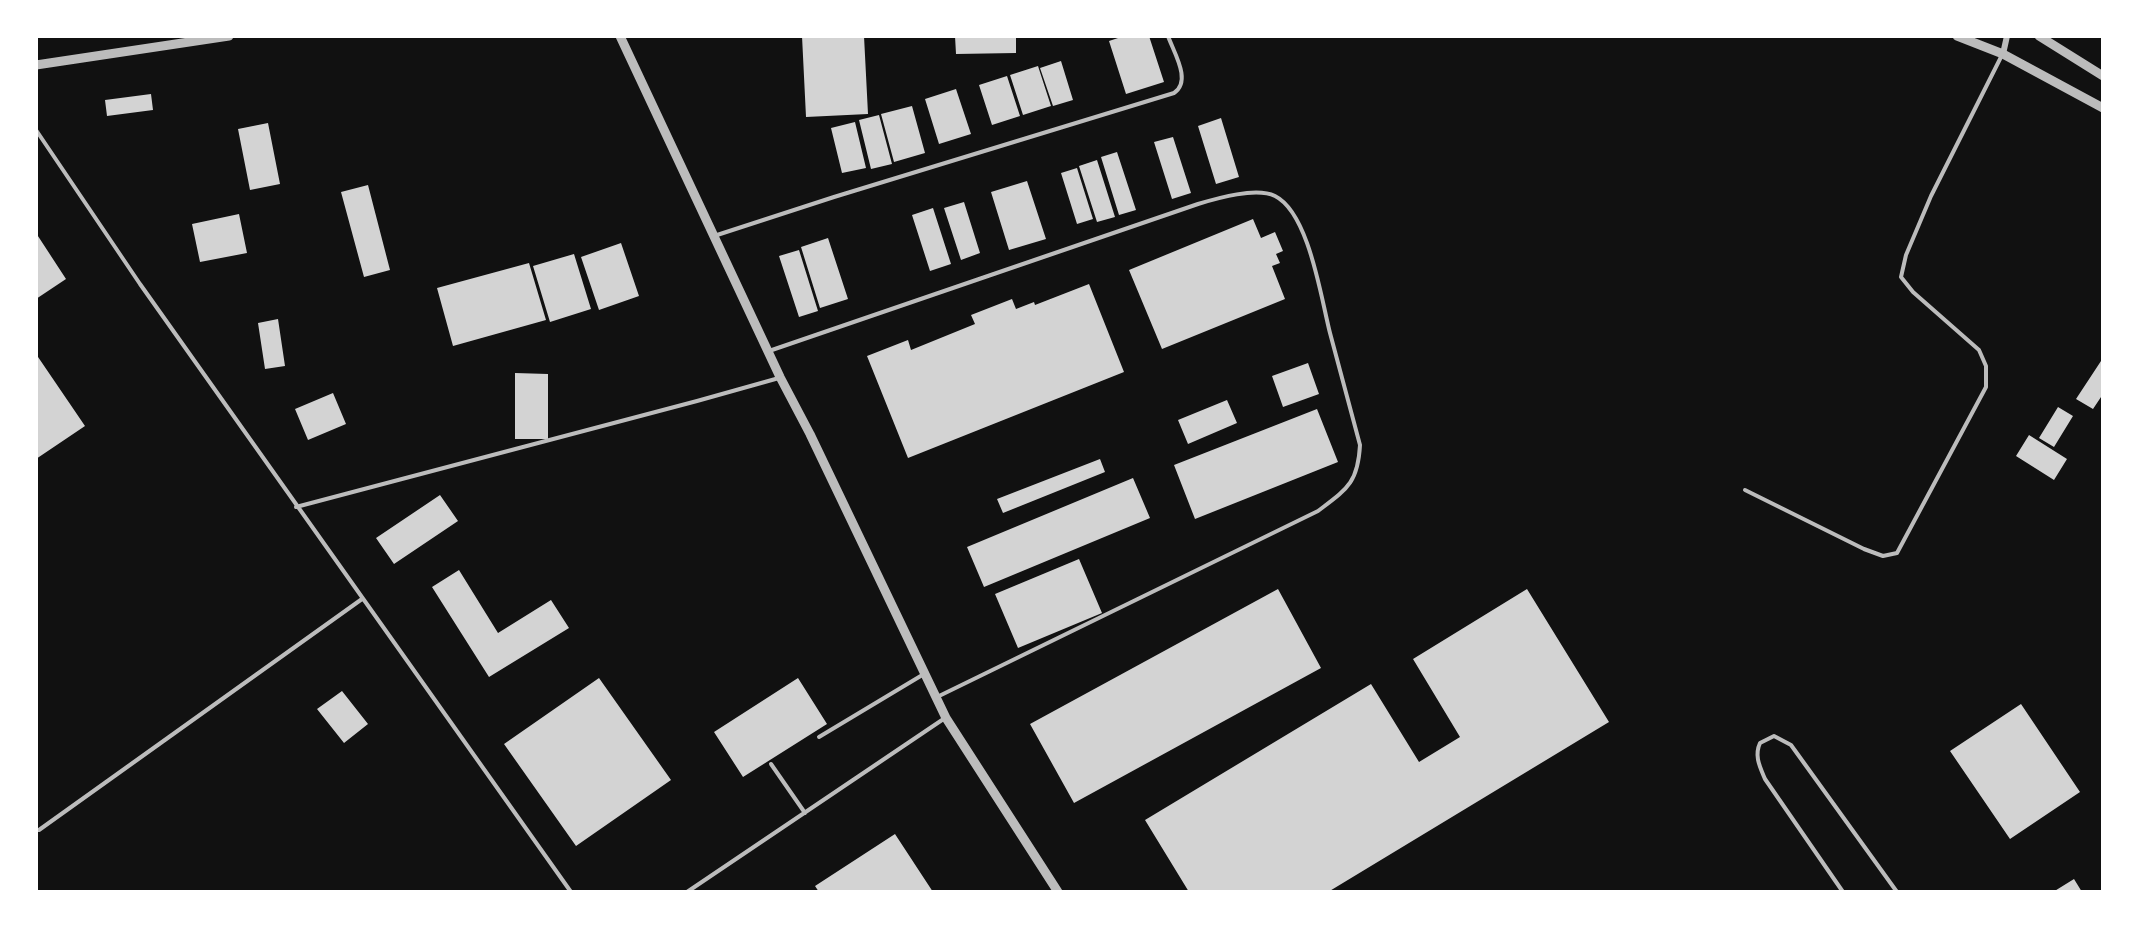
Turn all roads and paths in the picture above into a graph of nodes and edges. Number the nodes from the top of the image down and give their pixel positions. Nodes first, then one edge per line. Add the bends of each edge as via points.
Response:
1 (229, 36) edge
2 (620, 36) edge
3 (1168, 36) edge
4 (1957, 36) edge
5 (2007, 36) edge
6 (2039, 36) edge
7 (2002, 54) junction
8 (36, 65) edge
9 (2103, 76) edge
10 (2103, 108) edge
11 (36, 130) edge
12 (714, 236) junction
13 (768, 351) junction
14 (780, 377) junction
15 (1745, 490) dead end
16 (296, 507) junction
17 (362, 599) junction
18 (925, 674) junction
19 (936, 697) junction
20 (946, 718) junction
21 (819, 737) dead end
22 (771, 764) dead end
23 (805, 813) junction
24 (39, 830) dead end
25 (571, 892) edge
26 (687, 892) edge
27 (1058, 892) edge
28 (1843, 892) edge
29 (1897, 892) edge

1 - 8 street
2 - 12 street
3 - 12 lane via 1183,84 1174,93
4 - 7 street
5 - 7 street
6 - 9 street
7 - 10 street
7 - 15 lane via 1931,196 1901,277 1979,350 1986,366 1986,387 1898,553 1874,553
11 - 16 lane
12 - 13 street
13 - 14 street
13 - 19 lane via 1198,204 1261,193 1285,202 1294,213 1323,292 1330,334 1360,445 1354,477 1343,492 1318,511
14 - 16 lane
14 - 18 street
16 - 17 lane
17 - 24 lane
17 - 25 lane
18 - 19 street
18 - 21 lane
19 - 20 street
20 - 23 lane
20 - 27 street
22 - 23 lane
23 - 26 lane
28 - 29 lane via 1759,764 1756,751 1760,743 1774,736 1791,745

